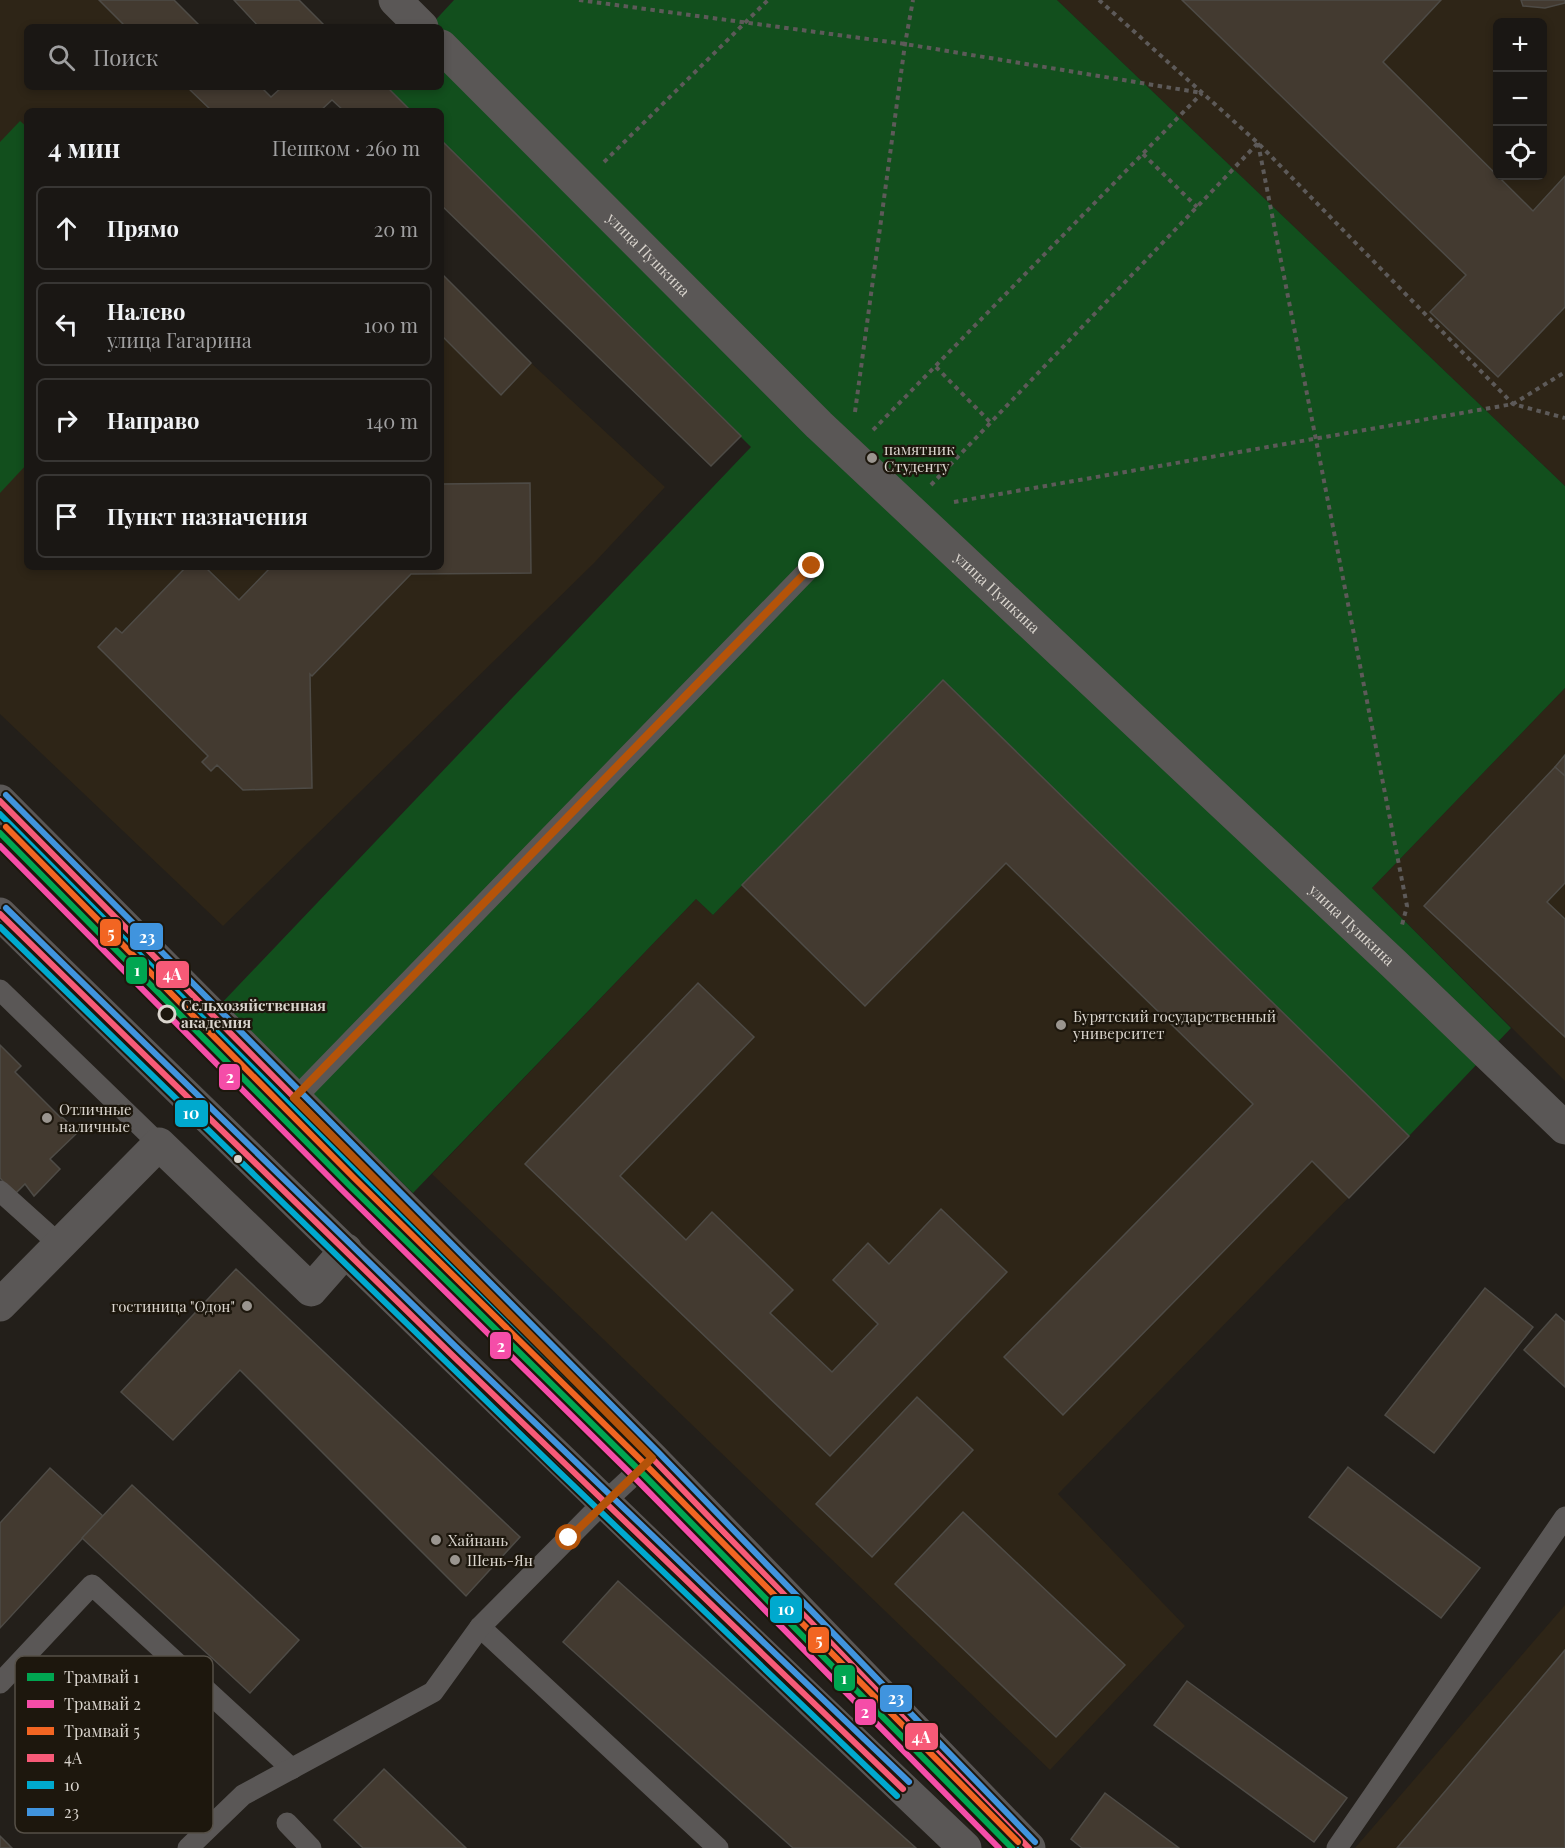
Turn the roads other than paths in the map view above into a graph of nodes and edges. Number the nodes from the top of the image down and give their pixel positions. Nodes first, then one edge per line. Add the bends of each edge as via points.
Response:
1 (444, 49) edge
2 (812, 566) dead end
3 (0, 801) edge
4 (0, 914) edge
5 (0, 990) edge
6 (286, 1106) junction
7 (1565, 1128) edge
8 (159, 1144) junction
9 (0, 1191) edge
10 (60, 1245) junction
11 (346, 1250) junction
12 (0, 1305) edge
13 (652, 1458) junction
14 (604, 1502) junction
15 (1565, 1517) edge
16 (480, 1627) junction
17 (25, 1656) edge
18 (169, 1656) edge
19 (15, 1667) edge
20 (0, 1683) edge
21 (213, 1696) edge
22 (292, 1769) junction
23 (287, 1823) dead end
24 (213, 1824) edge
25 (204, 1833) edge
26 (188, 1848) edge
27 (310, 1848) edge
28 (718, 1848) edge
29 (965, 1848) edge
30 (1029, 1848) edge
31 (1337, 1848) edge

1 - 7 street, улица Пушкина via 849,454
2 - 6 lane
3 - 6 street
4 - 11 street
5 - 8 lane
6 - 13 street
8 - 10 street
8 - 11 street via 311,1290
9 - 10 lane
10 - 12 street
11 - 14 street
13 - 14 lane
13 - 30 street
14 - 16 lane
14 - 29 street
15 - 31 lane
16 - 22 lane via 433,1692
16 - 28 lane
17 - 18 lane via 92,1585
19 - 20 lane
21 - 22 lane
22 - 24 lane via 243,1796
23 - 27 lane
25 - 26 lane

